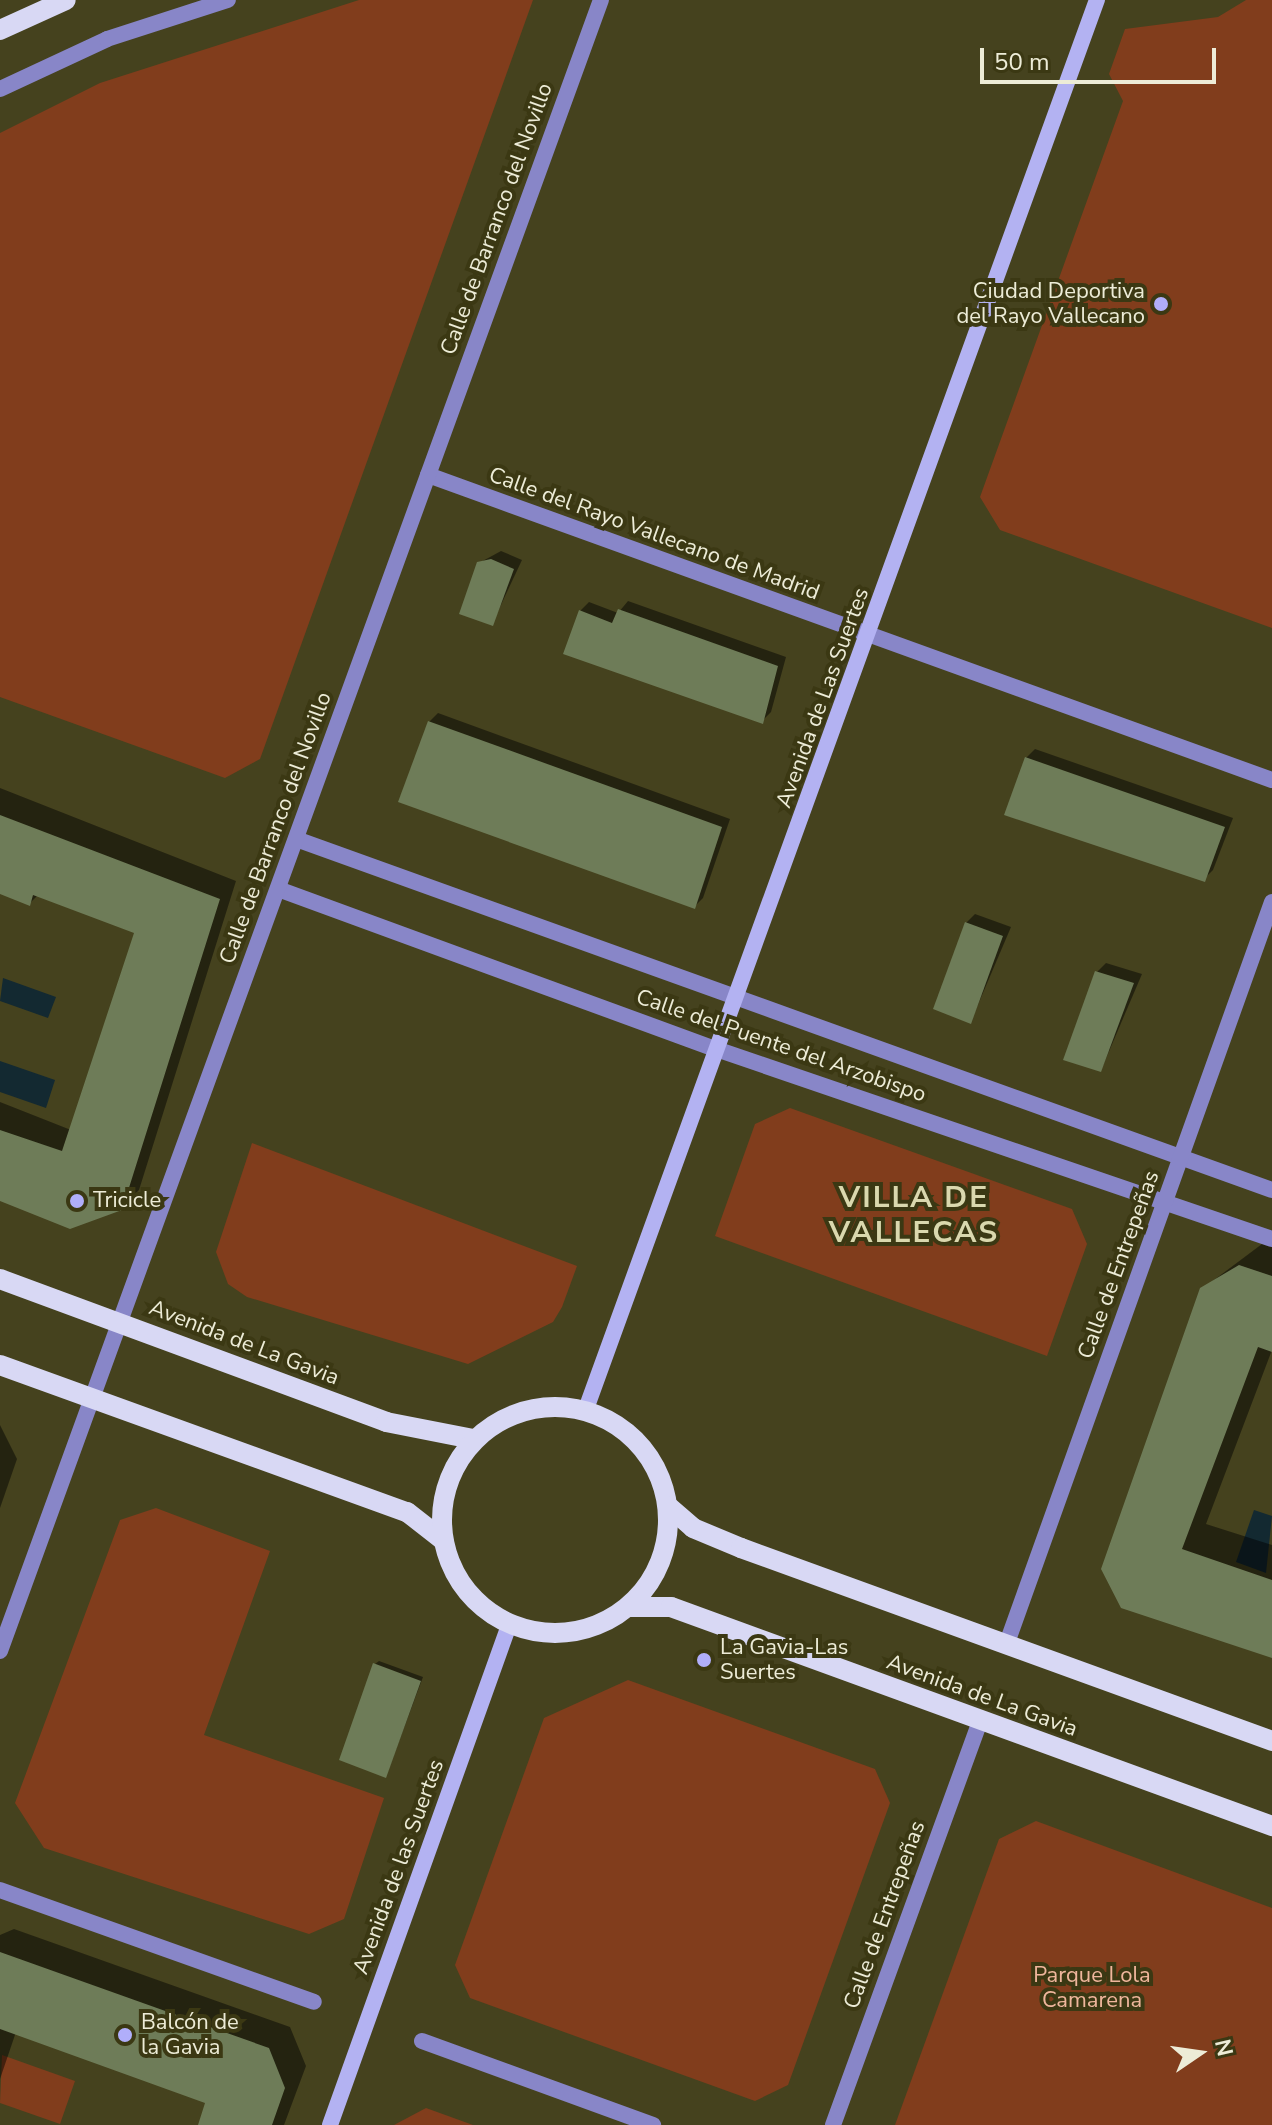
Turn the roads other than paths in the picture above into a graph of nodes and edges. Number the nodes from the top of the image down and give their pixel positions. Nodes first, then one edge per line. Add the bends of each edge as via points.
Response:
1 (66, 0) edge
2 (228, 0) edge
3 (592, 0) edge
4 (601, 0) edge
5 (1097, 0) edge
6 (593, 20) junction
7 (0, 30) edge
8 (0, 89) edge
9 (428, 475) junction
10 (869, 636) junction
11 (1272, 780) edge
12 (296, 839) junction
13 (278, 889) junction
14 (1272, 902) edge
15 (738, 998) junction
16 (719, 1050) junction
17 (1181, 1158) junction
18 (1272, 1190) edge
19 (1166, 1200) junction
20 (1272, 1239) edge
21 (0, 1279) edge
22 (121, 1322) junction
23 (0, 1365) edge
24 (93, 1396) junction
25 (586, 1409) junction
26 (473, 1439) junction
27 (668, 1506) junction
28 (443, 1540) junction
29 (629, 1607) junction
30 (509, 1625) junction
31 (1007, 1643) junction
32 (0, 1651) edge
33 (980, 1721) junction
34 (1272, 1741) edge
35 (1272, 1826) edge
36 (0, 1890) edge
37 (314, 2002) dead end
38 (422, 2041) dead end
39 (330, 2125) edge
40 (653, 2125) edge
41 (833, 2125) edge

1 - 7 main road
2 - 8 street via 107,39
3 - 6 street, Calle de Barranco del Novillo
4 - 6 street, Calle de Barranco del Novillo
5 - 10 main road, Avenida de Las Suertes
6 - 9 street, Calle de Barranco del Novillo
9 - 10 street, Calle del Rayo Vallecano de Madrid
9 - 12 street, Calle de Barranco del Novillo
10 - 11 street, Calle del Rayo Vallecano de Madrid
10 - 15 main road, Avenida de Las Suertes
12 - 13 street, Calle de Barranco del Novillo
12 - 15 street, Calle del Puente del Arzobispo
13 - 16 street, Calle del Puente del Arzobispo
13 - 22 street, Calle de Barranco del Novillo
14 - 17 street, Calle de Entrepeñas
15 - 16 main road, Avenida de Las Suertes
15 - 17 street, Calle del Puente del Arzobispo
16 - 19 street, Calle del Puente del Arzobispo
16 - 25 main road, Avenida de Las Suertes
17 - 18 street, Calle del Puente del Arzobispo
17 - 19 street, Calle de Entrepeñas
19 - 20 street, Calle del Puente del Arzobispo
19 - 31 street, Calle de Entrepeñas
21 - 22 main road, Avenida de La Gavia
22 - 24 street, Calle de Barranco del Novillo
22 - 26 main road, Avenida de La Gavia via 386,1422
23 - 24 main road
24 - 28 main road via 407,1512
24 - 32 street, Calle de Barranco del Novillo
25 - 26 main road via 523,1409
25 - 27 main road via 641,1444
26 - 28 main road via 451,1472
27 - 29 main road via 655,1576
27 - 31 main road via 693,1528 741,1548
28 - 30 main road via 457,1578
29 - 30 main road via 575,1632
29 - 33 main road, Avenida de La Gavia via 671,1607
30 - 39 main road, Avenida de las Suertes
31 - 34 main road
33 - 35 main road, Avenida de La Gavia
33 - 41 street, Calle de Entrepeñas
36 - 37 street
38 - 40 street

